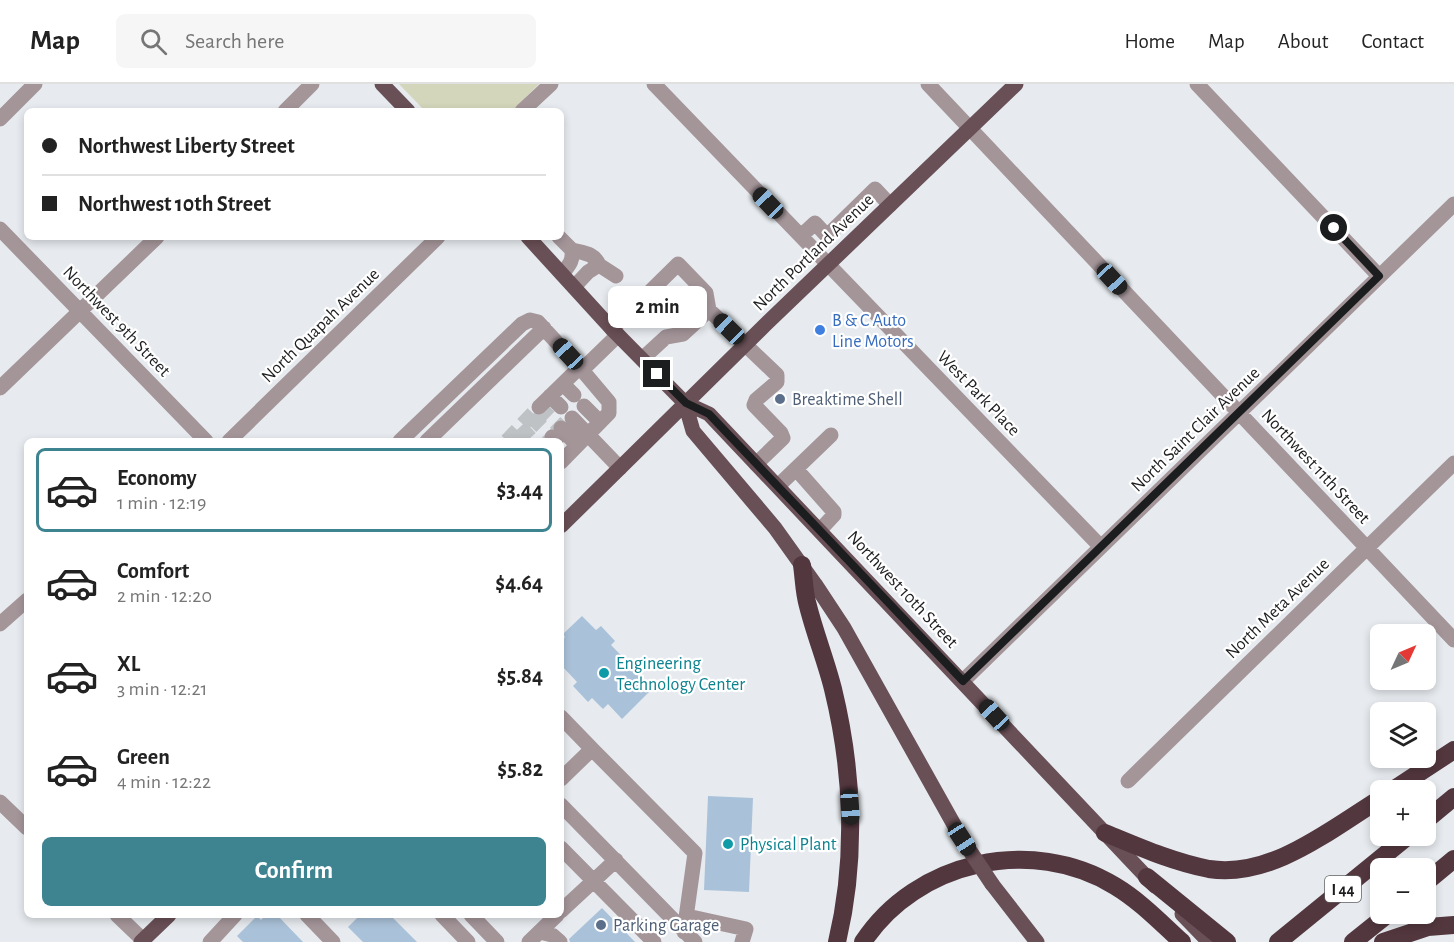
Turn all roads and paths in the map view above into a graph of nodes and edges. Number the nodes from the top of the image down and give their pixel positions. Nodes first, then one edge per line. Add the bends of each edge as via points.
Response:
1 (35, 84) edge
2 (312, 84) edge
3 (382, 84) edge
4 (551, 84) edge
5 (654, 84) edge
6 (1016, 84) edge
7 (1197, 84) edge
8 (930, 85) edge
9 (288, 108) edge
10 (405, 108) edge
11 (525, 108) edge
12 (0, 119) edge
13 (970, 128) junction
14 (1454, 204) edge
15 (890, 205) junction
16 (835, 228) junction
17 (0, 229) edge
18 (801, 236) junction
19 (154, 240) edge
20 (435, 240) edge
21 (531, 240) edge
22 (562, 240) edge
23 (850, 243) junction
24 (572, 250) junction
25 (828, 264) junction
26 (598, 265) junction
27 (561, 274) junction
28 (616, 276) dead end
29 (1379, 276) junction
30 (574, 287) junction
31 (709, 310) junction
32 (81, 312) junction
33 (543, 328) junction
34 (615, 332) junction
35 (746, 344) junction
36 (642, 359) junction
37 (581, 368) junction
38 (0, 388) edge
39 (573, 395) junction
40 (686, 403) junction
41 (1239, 412) junction
42 (600, 422) junction
43 (562, 431) edge
44 (831, 435) dead end
45 (203, 438) edge
46 (232, 438) edge
47 (403, 438) edge
48 (430, 438) edge
49 (1454, 463) edge
50 (756, 464) junction
51 (620, 468) junction
52 (796, 469) junction
53 (778, 486) junction
54 (564, 523) edge
55 (820, 530) junction
56 (1101, 548) junction
57 (1366, 548) junction
58 (802, 565) junction
59 (24, 603) edge
60 (0, 624) edge
61 (1454, 640) edge
62 (963, 681) junction
63 (564, 720) edge
64 (592, 749) junction
65 (1454, 750) edge
66 (564, 776) edge
67 (1408, 780) edge
68 (1128, 781) dead end
69 (1454, 797) edge
70 (0, 802) edge
71 (1370, 805) edge
72 (564, 808) edge
73 (1436, 812) edge
74 (24, 825) edge
75 (1105, 834) junction
76 (1396, 846) edge
77 (564, 851) edge
78 (1454, 859) edge
79 (616, 860) junction
80 (1436, 874) edge
81 (1147, 877) joint
82 (593, 881) junction
83 (564, 908) edge
84 (120, 918) edge
85 (166, 918) edge
86 (232, 918) edge
87 (310, 918) edge
88 (445, 918) edge
89 (474, 918) edge
90 (554, 918) edge
91 (1376, 924) edge
92 (1454, 925) edge
93 (689, 930) edge
94 (534, 937) edge
95 (1218, 939) edge
96 (142, 941) edge
97 (210, 942) edge
98 (333, 942) edge
99 (468, 942) edge
100 (496, 942) edge
101 (560, 942) edge
102 (654, 942) edge
103 (742, 942) edge
104 (837, 942) edge
105 (863, 942) edge
106 (1037, 942) edge
107 (1182, 942) edge
108 (1278, 942) edge
109 (1353, 942) edge
110 (1383, 942) edge

1 - 12 street
2 - 9 street
3 - 10 main road
4 - 11 street
5 - 18 street, West Park Place
6 - 13 main road, North Portland Avenue
7 - 29 street
8 - 13 street, Northwest 11th Street
13 - 15 main road, North Portland Avenue
13 - 41 street, Northwest 11th Street
14 - 29 street, North Saint Clair Avenue
15 - 16 street via 875,189
15 - 23 main road, North Portland Avenue
16 - 18 street via 827,236 815,223
16 - 23 street
17 - 32 street, Northwest 9th Street
18 - 25 street, West Park Place
19 - 32 street
20 - 46 street, North Quapah Avenue
21 - 27 main road, Northwest 10th Street
22 - 24 street
23 - 25 main road, North Portland Avenue
24 - 26 street via 592,254
24 - 27 street via 572,261
25 - 35 main road, North Portland Avenue
25 - 56 street, West Park Place
26 - 28 street
26 - 30 street
27 - 30 main road, Northwest 10th Street
29 - 41 street, North Saint Clair Avenue
30 - 34 main road, Northwest 10th Street
31 - 34 street via 706,293 678,264
31 - 35 street
31 - 36 street via 683,334 666,336
32 - 38 street
32 - 45 street, Northwest 9th Street
33 - 37 street
33 - 47 street via 530,320 522,324
33 - 48 street
34 - 36 main road, Northwest 10th Street
34 - 37 street
35 - 40 main road, North Portland Avenue
35 - 50 street via 777,375 777,382 754,405 783,438
36 - 40 main road, Northwest 10th Street
37 - 39 street
37 - 42 street via 609,402 609,413
39 - 42 street
39 - 43 street
40 - 50 main road, Northwest 10th Street via 709,414
40 - 51 main road, North Portland Avenue
40 - 58 main road, Northwest 10th Street via 693,430
41 - 56 street, North Saint Clair Avenue
41 - 57 street, Northwest 11th Street
42 - 43 street
43 - 51 street
44 - 52 street
49 - 57 street, North Meta Avenue
50 - 53 main road, Northwest 10th Street
51 - 54 main road, North Portland Avenue
52 - 53 street
52 - 55 street via 834,512
53 - 55 main road, Northwest 10th Street
55 - 62 main road, Northwest 10th Street
56 - 62 street, North Saint Clair Avenue
57 - 61 street, Northwest 11th Street
57 - 68 street, North Meta Avenue
58 - 104 highway via 807,605 842,725 848,775 849,870
58 - 106 main road, Northwest 10th Street, bridge via 849,638 962,839
59 - 60 street
62 - 75 main road, Northwest 10th Street
63 - 64 street
64 - 66 street
64 - 93 street via 695,853
65 - 67 highway
69 - 73 highway
70 - 74 street
71 - 75 highway via 1283,858 1239,869 1185,863
72 - 79 street
75 - 81 main road, Northwest 10th Street
76 - 108 highway, I 44
77 - 82 street
78 - 80 highway
79 - 82 street
79 - 93 street
81 - 95 highway
82 - 83 street
82 - 102 street
84 - 96 street
85 - 96 main road
86 - 97 street
87 - 98 street
88 - 99 street
89 - 100 street
90 - 94 street
91 - 109 highway, I 44
92 - 110 highway via 1428,927
93 - 103 street via 746,929
94 - 101 street via 552,934
105 - 107 highway via 887,911 925,884 960,869 1016,859 1067,866 1107,881 1134,899

